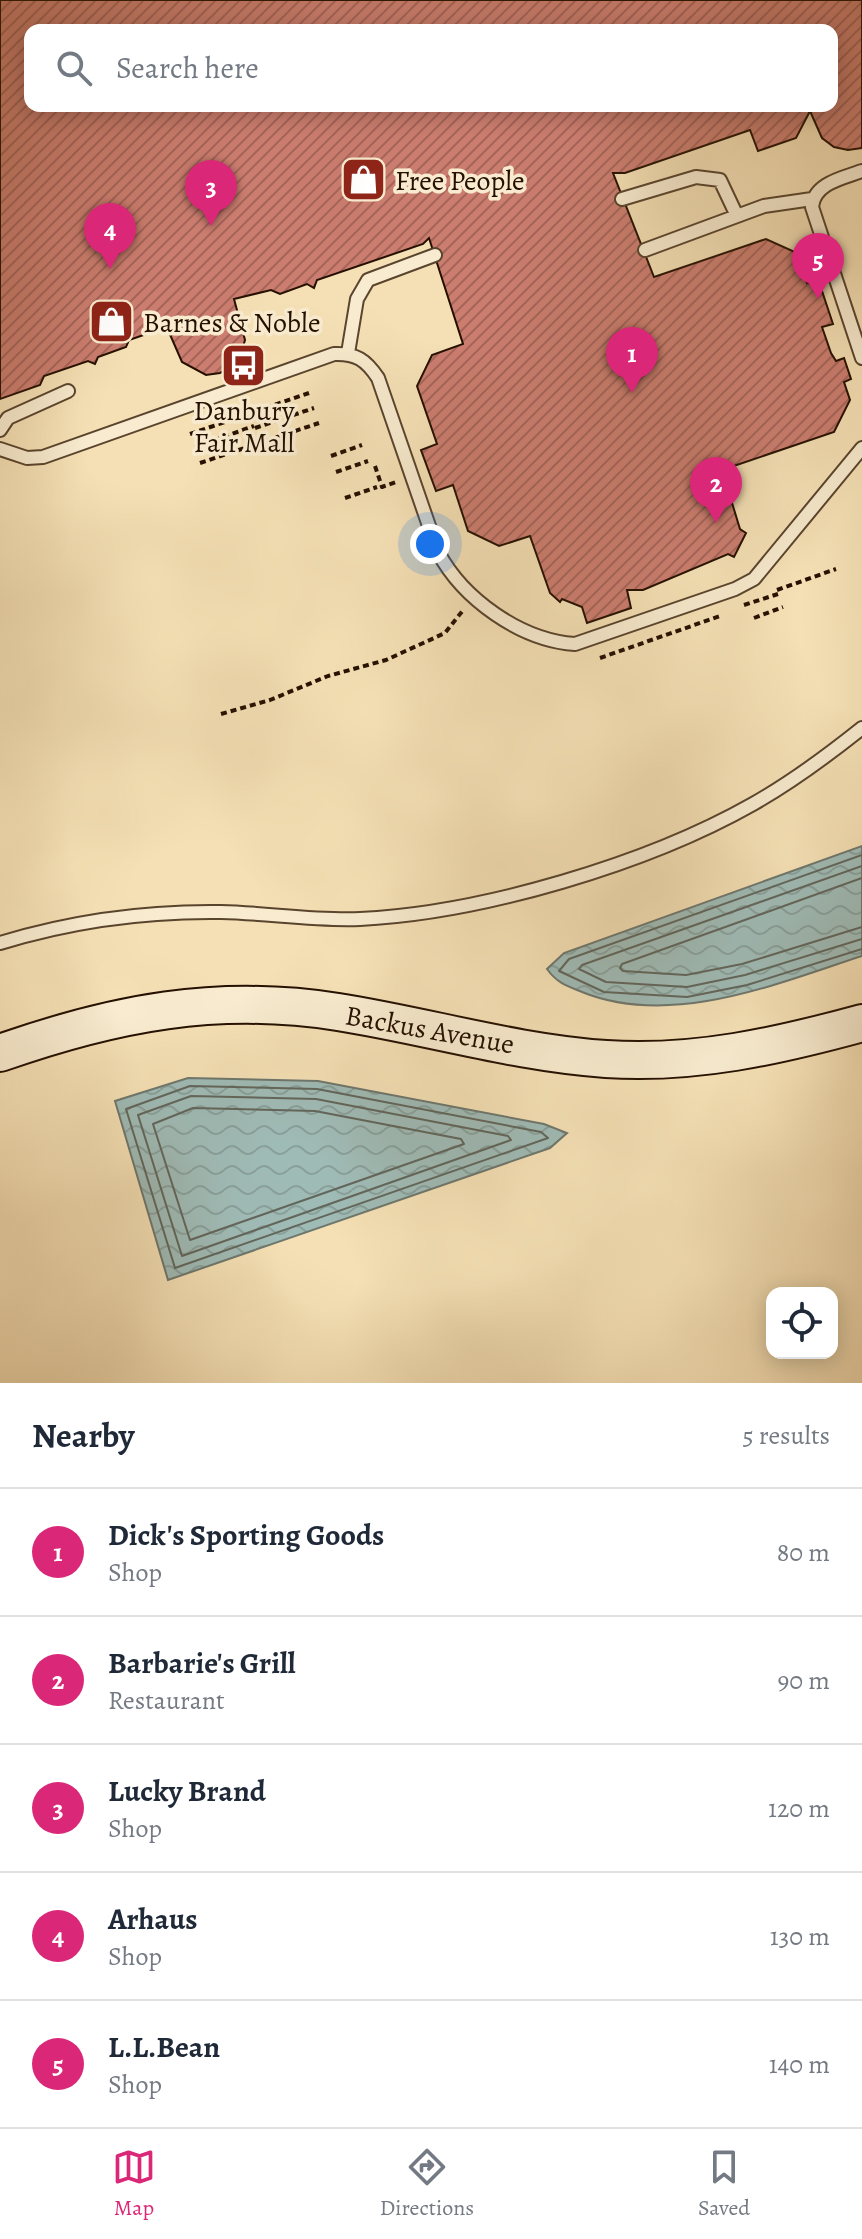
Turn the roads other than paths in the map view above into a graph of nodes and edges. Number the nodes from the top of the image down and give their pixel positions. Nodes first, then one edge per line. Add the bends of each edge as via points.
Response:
1 (862, 171) edge
2 (622, 199) dead end
3 (812, 199) junction
4 (737, 216) junction
5 (645, 250) dead end
6 (435, 255) dead end
7 (348, 353) junction
8 (862, 358) edge
9 (68, 391) dead end
10 (0, 430) edge
11 (862, 448) edge
12 (0, 449) edge
13 (862, 728) edge
14 (0, 943) edge
15 (862, 1023) edge
16 (0, 1053) edge

1 - 3 lane via 823,186
2 - 4 lane via 696,177 720,180
3 - 4 lane
3 - 8 lane
4 - 5 lane
6 - 7 lane via 368,280 359,291
7 - 11 lane via 361,358 378,378 449,573 485,608 561,643 613,632 754,579
7 - 12 lane via 43,457
9 - 10 lane via 8,418
13 - 14 lane via 808,770 723,819 636,855 516,893 360,919 159,913 93,920
15 - 16 main road, Backus Avenue via 705,1058 630,1059 555,1052 323,1010 194,1006 101,1021

